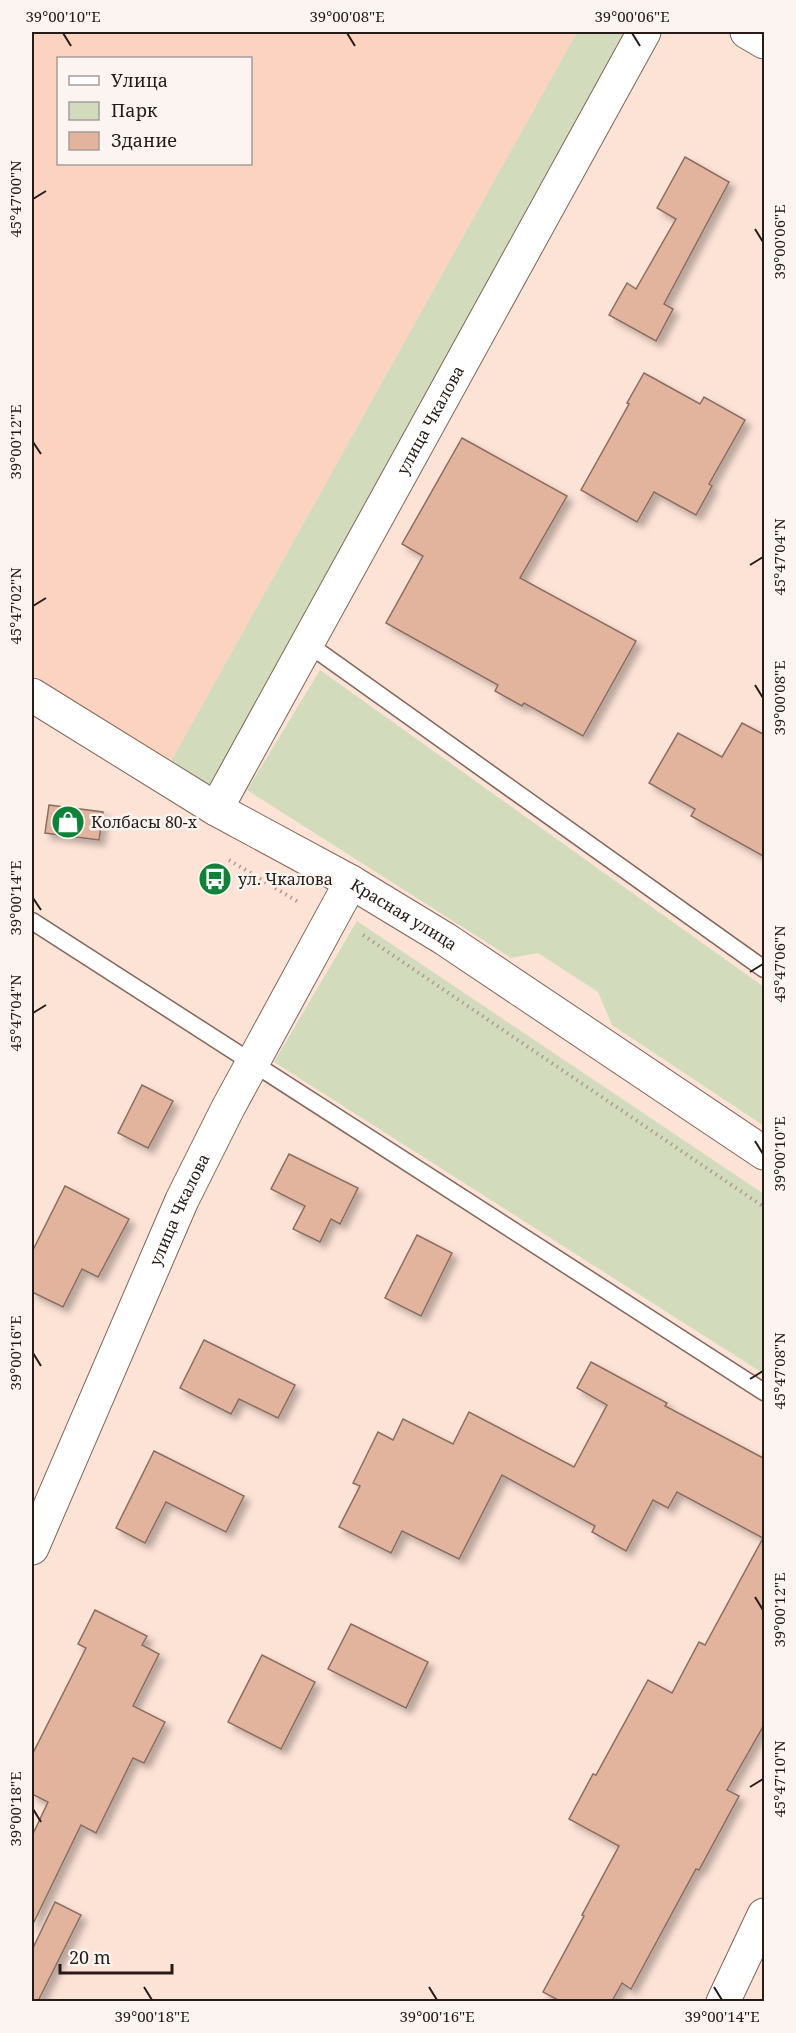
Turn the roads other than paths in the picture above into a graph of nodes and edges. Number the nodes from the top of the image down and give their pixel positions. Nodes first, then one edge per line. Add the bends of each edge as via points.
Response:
1 (644, 32) edge
2 (747, 32) edge
3 (765, 42) edge
4 (308, 644) junction
5 (32, 695) edge
6 (216, 809) junction
7 (351, 882) junction
8 (32, 921) edge
9 (765, 969) edge
10 (252, 1063) junction
11 (765, 1153) edge
12 (765, 1392) edge
13 (32, 1548) edge
14 (765, 1915) edge
15 (723, 2001) edge

1 - 4 street, улица Чкалова
2 - 3 street
4 - 6 street, улица Чкалова
4 - 9 lane
5 - 6 street, Красная улица
6 - 7 street, Красная улица
7 - 10 street, улица Чкалова
7 - 11 street, Красная улица via 445,939
8 - 10 lane
10 - 12 lane
10 - 13 street, улица Чкалова via 182,1200
14 - 15 street

